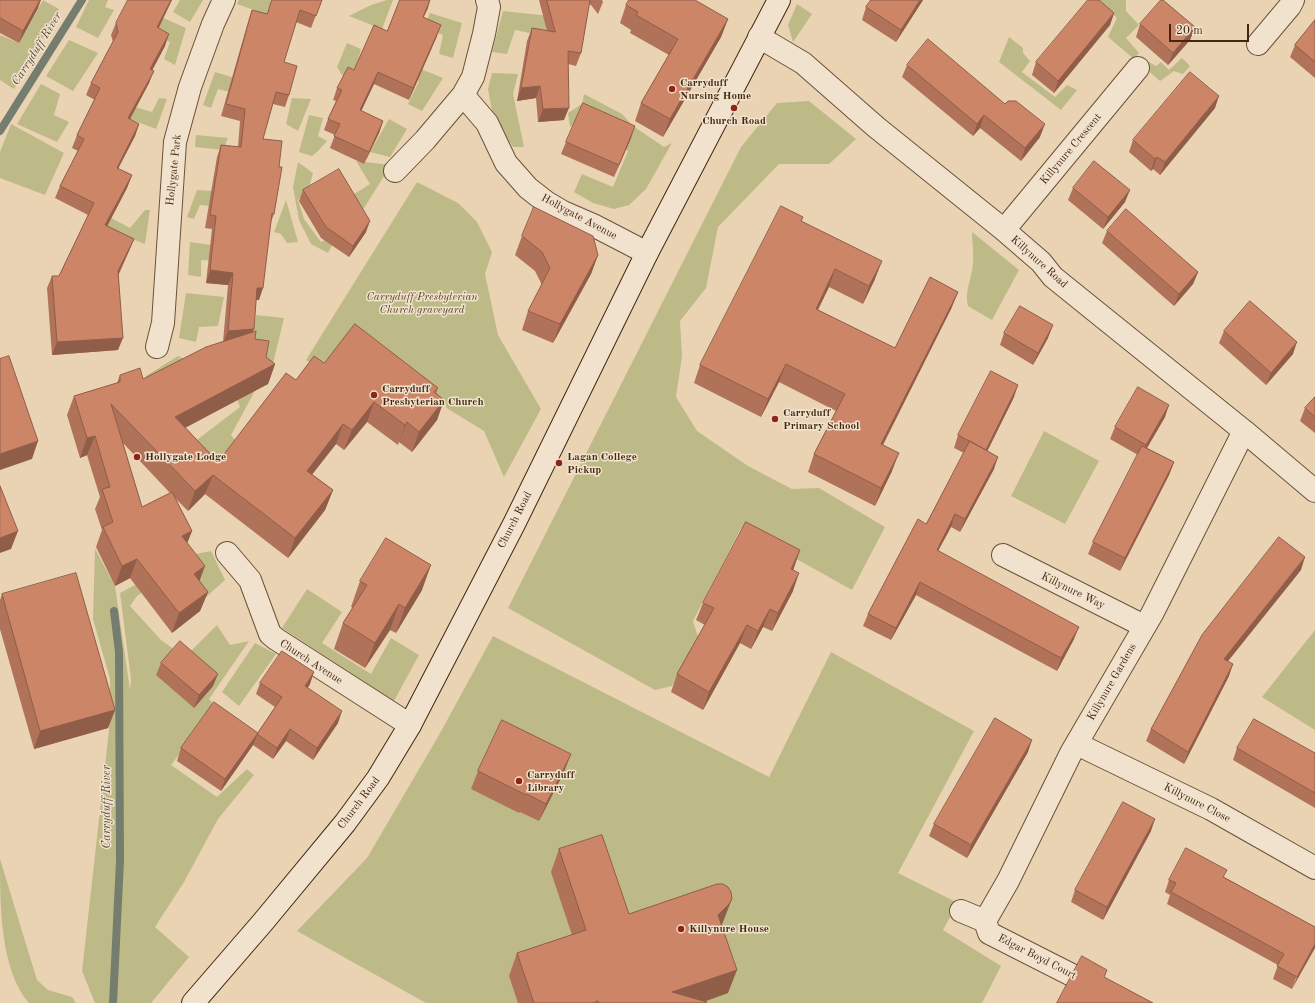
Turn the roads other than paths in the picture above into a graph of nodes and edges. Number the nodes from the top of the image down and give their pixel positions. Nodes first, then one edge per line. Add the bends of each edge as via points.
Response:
1 (224, 0) edge
2 (487, 0) edge
3 (779, 0) edge
4 (1293, 0) edge
5 (759, 38) junction
6 (1258, 44) dead end
7 (1138, 68) dead end
8 (463, 96) junction
9 (395, 171) dead end
10 (1004, 230) junction
11 (647, 254) junction
12 (157, 347) dead end
13 (1244, 431) junction
14 (1315, 492) edge
15 (227, 553) dead end
16 (1003, 555) dead end
17 (1144, 626) junction
18 (410, 726) junction
19 (1077, 744) junction
20 (1315, 868) edge
21 (961, 911) dead end
22 (987, 927) junction
23 (193, 1003) edge
24 (1127, 1003) edge

1 - 12 street, Hollygate Park via 190,87 175,142 163,323
2 - 8 street via 489,7 484,34 473,77
3 - 5 street, Church Road
4 - 6 street
5 - 10 street, Killynure Road via 803,63 876,127
5 - 11 street, Church Road
7 - 10 street, Killynure Crescent
8 - 9 street
8 - 11 street, Hollygate Avenue via 487,123 506,163 528,188 563,212
10 - 13 street, Killynure Road via 1041,262 1054,277
11 - 18 street, Church Road via 514,524
13 - 14 street, Killynure Road
13 - 17 street, Killynure Gardens
15 - 18 street, Church Avenue via 250,580 270,634 276,640
16 - 17 street, Killynure Way
17 - 19 street, Killynure Gardens
18 - 23 street, Church Road via 378,778 345,823
19 - 20 street, Killynure Close via 1211,809
19 - 22 street, Killynure Gardens
21 - 22 street, Edgar Boyd Court
22 - 24 street, Edgar Boyd Court

